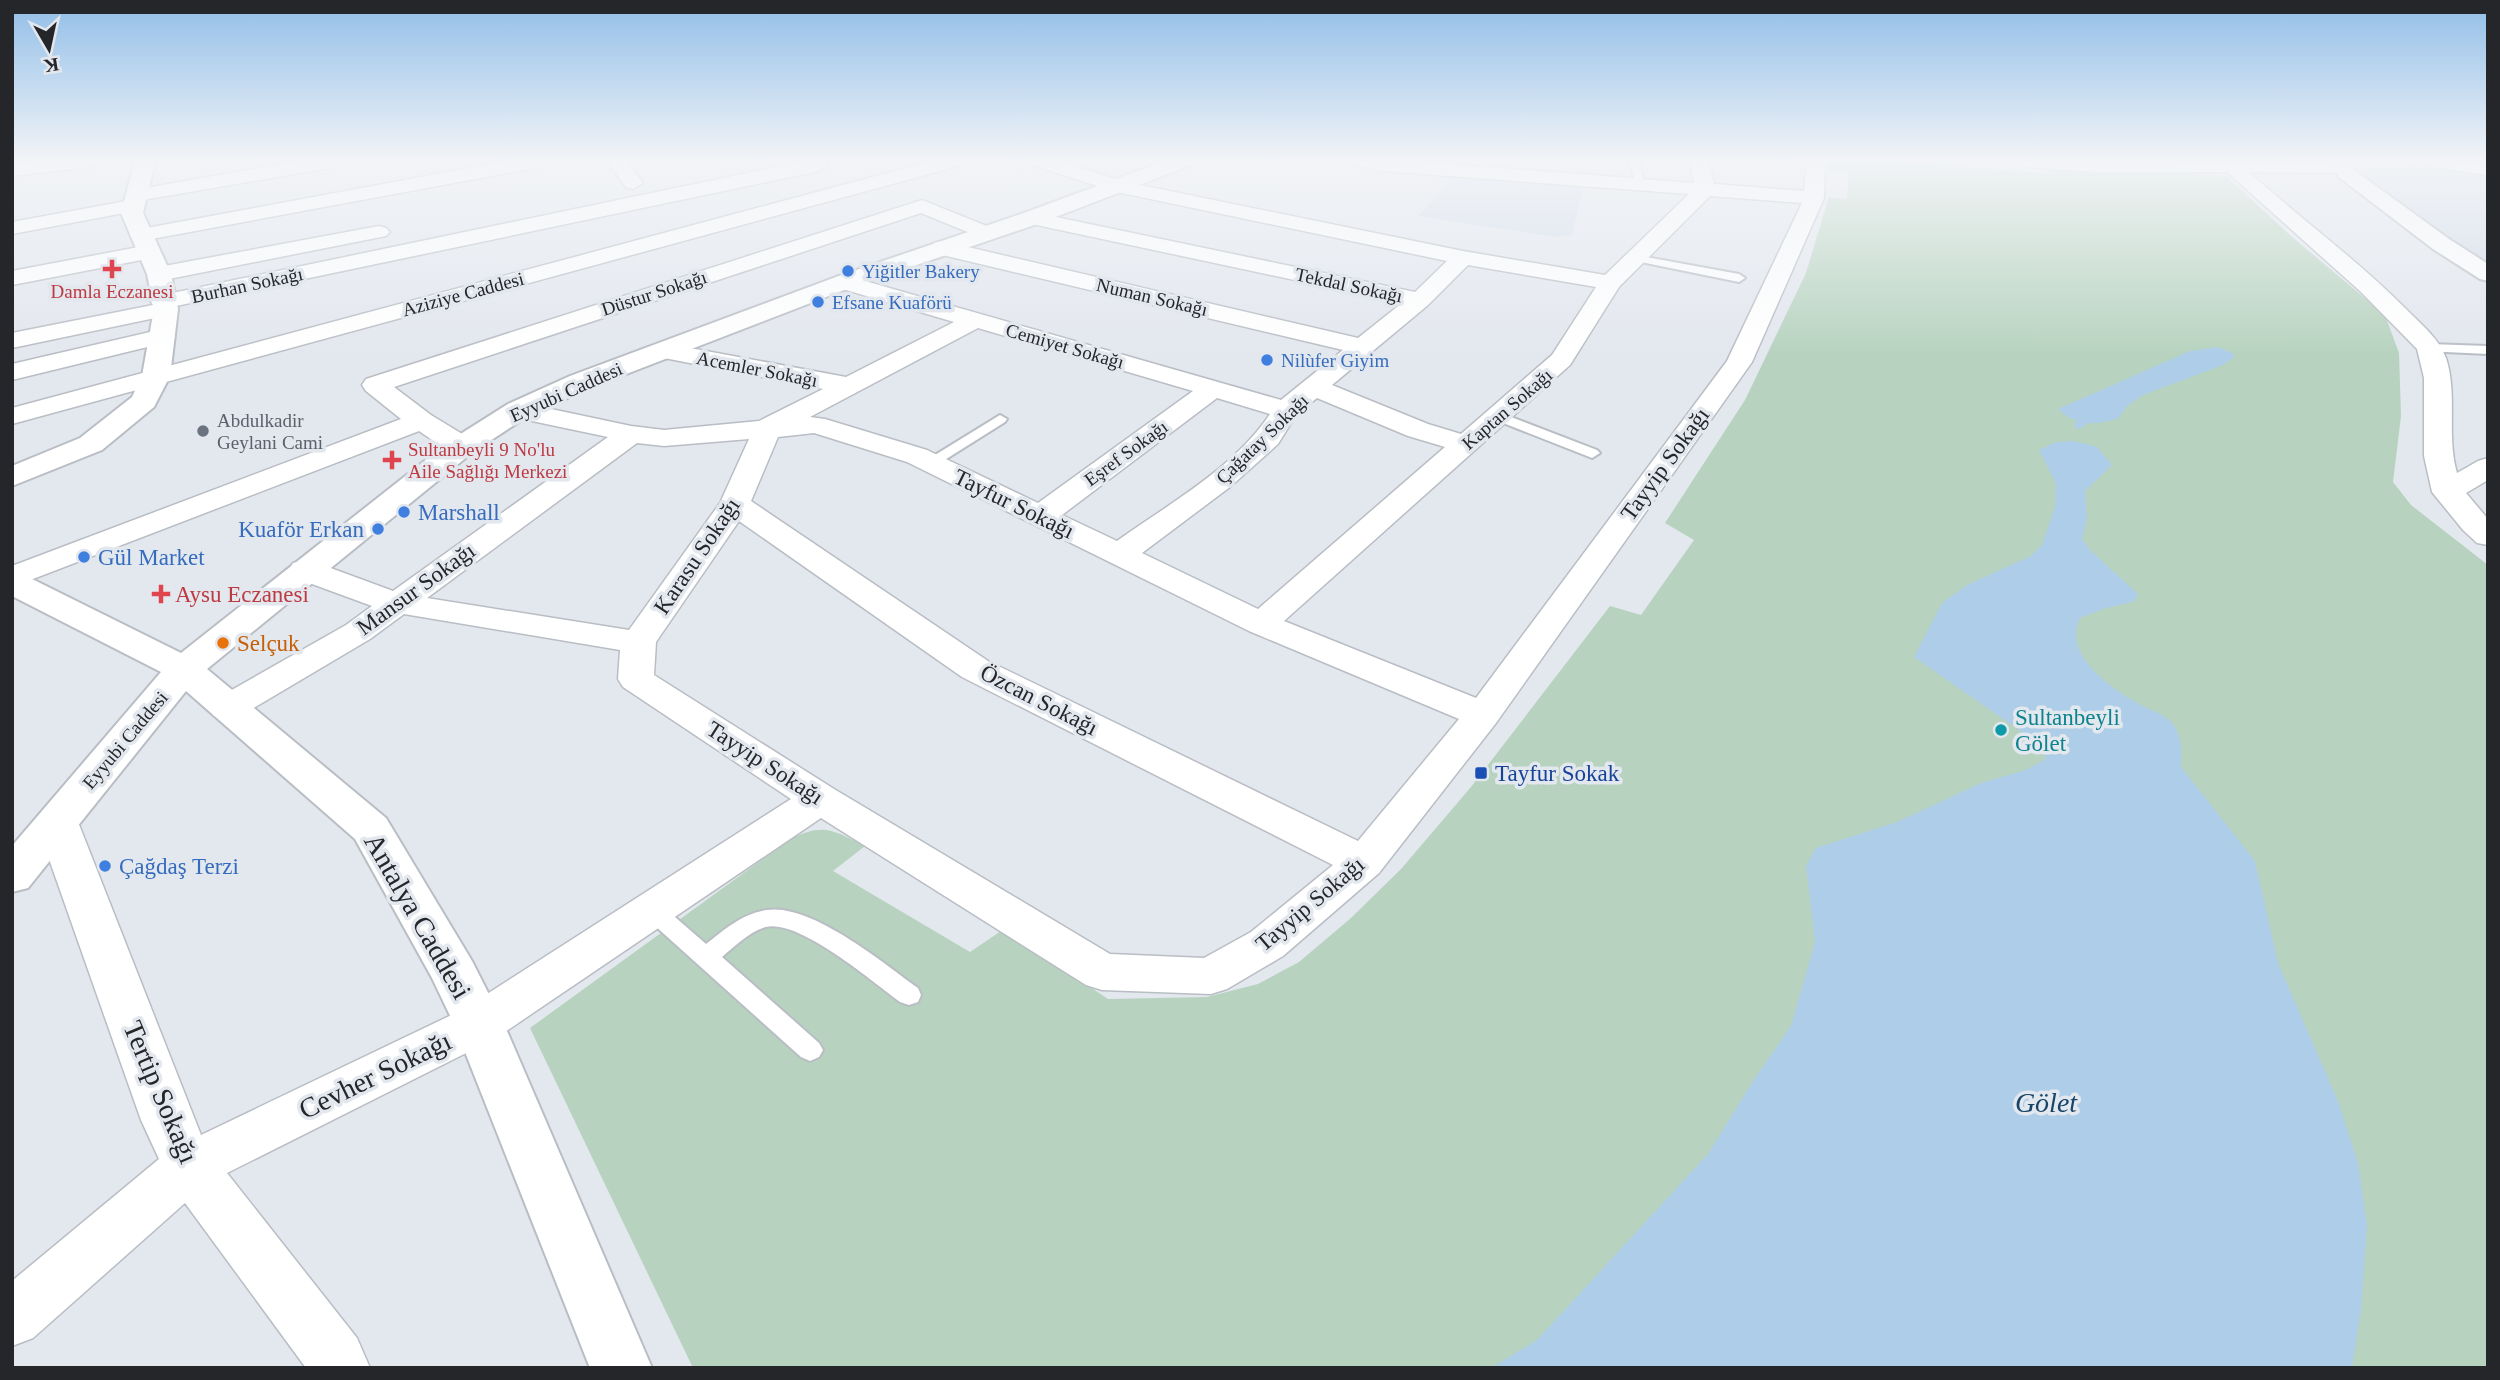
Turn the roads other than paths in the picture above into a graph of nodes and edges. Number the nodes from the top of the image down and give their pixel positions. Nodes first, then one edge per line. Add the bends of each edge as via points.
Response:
1 (137, 225) edge
2 (271, 225) edge
3 (536, 225) edge
4 (712, 225) edge
5 (860, 225) edge
6 (969, 225) edge
7 (1010, 225) edge
8 (1067, 225) edge
9 (1306, 225) edge
10 (1669, 225) edge
11 (1801, 225) edge
12 (2290, 225) edge
13 (2416, 225) edge
14 (402, 227) dead end
15 (987, 233) junction
16 (942, 248) junction
17 (149, 254) junction
18 (1463, 258) junction
19 (1635, 258) junction
20 (2488, 274) edge
21 (12, 278) edge
22 (1740, 278) dead end
23 (844, 282) junction
24 (1610, 283) junction
25 (1420, 300) junction
26 (164, 305) junction
27 (976, 320) junction
28 (163, 336) junction
29 (12, 341) edge
30 (1362, 347) junction
31 (2429, 348) junction
32 (2488, 350) edge
33 (663, 351) junction
34 (12, 372) edge
35 (156, 376) junction
36 (851, 386) junction
37 (1315, 388) junction
38 (1213, 389) junction
39 (1286, 410) junction
40 (518, 411) junction
41 (12, 416) edge
42 (1498, 416) junction
43 (1000, 419) dead end
44 (421, 421) junction
45 (768, 428) junction
46 (631, 434) junction
47 (1466, 444) junction
48 (462, 446) junction
49 (1592, 453) dead end
50 (930, 463) junction
51 (2488, 467) edge
52 (12, 477) edge
53 (2447, 492) junction
54 (735, 504) junction
55 (1039, 517) junction
56 (2488, 536) edge
57 (1118, 556) junction
58 (305, 570) junction
59 (12, 579) edge
60 (396, 604) junction
61 (1261, 624) junction
62 (638, 642) junction
63 (184, 670) junction
64 (227, 708) junction
65 (1483, 715) junction
66 (820, 799) junction
67 (28, 852) edge
68 (1364, 862) junction
69 (652, 910) junction
70 (705, 957) junction
71 (909, 995) dead end
72 (479, 1024) junction
73 (810, 1050) dead end
74 (189, 1166) junction
75 (12, 1318) edge
76 (334, 1365) edge
77 (621, 1368) edge

1 - 17 street
2 - 17 street
3 - 26 street, Burhan Sokağı
4 - 35 street, Aziziye Caddesi
5 - 44 street, Düstur Sokağı via 375,385
6 - 15 street, Düstur Sokağı
7 - 15 street, Eyyubi Caddesi
8 - 25 street, Tekdal Sokağı
9 - 18 street
10 - 19 street, Kaptan Sokağı
11 - 65 street, Tayyip Sokağı via 1739,362
12 - 31 street via 2394,309
13 - 20 street
14 - 17 street
15 - 16 street, Eyyubi Caddesi
16 - 23 street, Eyyubi Caddesi
16 - 30 street, Numan Sokağı
17 - 21 street
17 - 26 street
18 - 24 street
18 - 25 street, Çağatay Sokağı
19 - 22 lane
19 - 24 street, Kaptan Sokağı
23 - 27 street, Cemiyet Sokağı
23 - 33 street, Eyyubi Caddesi
24 - 42 street, Kaptan Sokağı via 1561,360
25 - 30 street, Çağatay Sokağı
26 - 28 street
26 - 29 street
27 - 36 street
27 - 38 street, Cemiyet Sokağı
28 - 34 street
28 - 35 street
30 - 37 street, Çağatay Sokağı
31 - 32 lane
31 - 53 street via 2439,389 2437,460
33 - 36 street, Acemler Sokağı
33 - 40 street, Eyyubi Caddesi
35 - 41 street, Aziziye Caddesi
35 - 52 street via 144,401 91,444
36 - 45 street
37 - 39 street, Çağatay Sokağı
37 - 47 street via 1418,430
38 - 39 street, Cemiyet Sokağı
38 - 55 street, Eşref Sokağı
39 - 57 street, Çağatay Sokağı via 1268,438 1220,481
40 - 46 street, Tayfur Sokağı
40 - 48 street, Eyyubi Caddesi
42 - 47 street, Kaptan Sokağı
42 - 49 lane
43 - 50 lane
44 - 48 street, Düstur Sokağı
44 - 59 street
45 - 46 street, Tayfur Sokağı via 664,438
45 - 50 street, Tayfur Sokağı via 815,425
45 - 54 street, Karasu Sokağı
46 - 60 street, Mansur Sokağı
47 - 61 street, Kaptan Sokağı
48 - 58 street, Eyyubi Caddesi
50 - 55 street, Tayfur Sokağı
51 - 53 street
53 - 56 street
54 - 62 street, Karasu Sokağı
54 - 68 street, Özcan Sokağı via 975,669
55 - 57 street, Tayfur Sokağı
57 - 61 street, Tayfur Sokağı
58 - 60 street
58 - 63 street, Eyyubi Caddesi
59 - 63 street, Antalya Caddesi
60 - 62 street
60 - 64 street, Mansur Sokağı via 358,632
61 - 65 street, Tayfur Sokağı
62 - 66 street, Tayyip Sokağı via 636,679
63 - 64 street, Antalya Caddesi
63 - 67 street, Eyyubi Caddesi
64 - 72 street, Antalya Caddesi via 371,829
65 - 68 street, Tayyip Sokağı
66 - 68 street, Tayyip Sokağı via 1102,972 1211,976 1267,944
66 - 69 street, Cevher Sokağı
67 - 74 street, Tertip Sokağı
69 - 70 lane
69 - 72 street, Cevher Sokağı
70 - 71 lane via 750,926 767,918 787,917 808,926
70 - 73 lane
72 - 74 street, Cevher Sokağı
72 - 77 street, Antalya Caddesi
74 - 75 street, Cevher Sokağı
74 - 76 street, Tertip Sokağı

